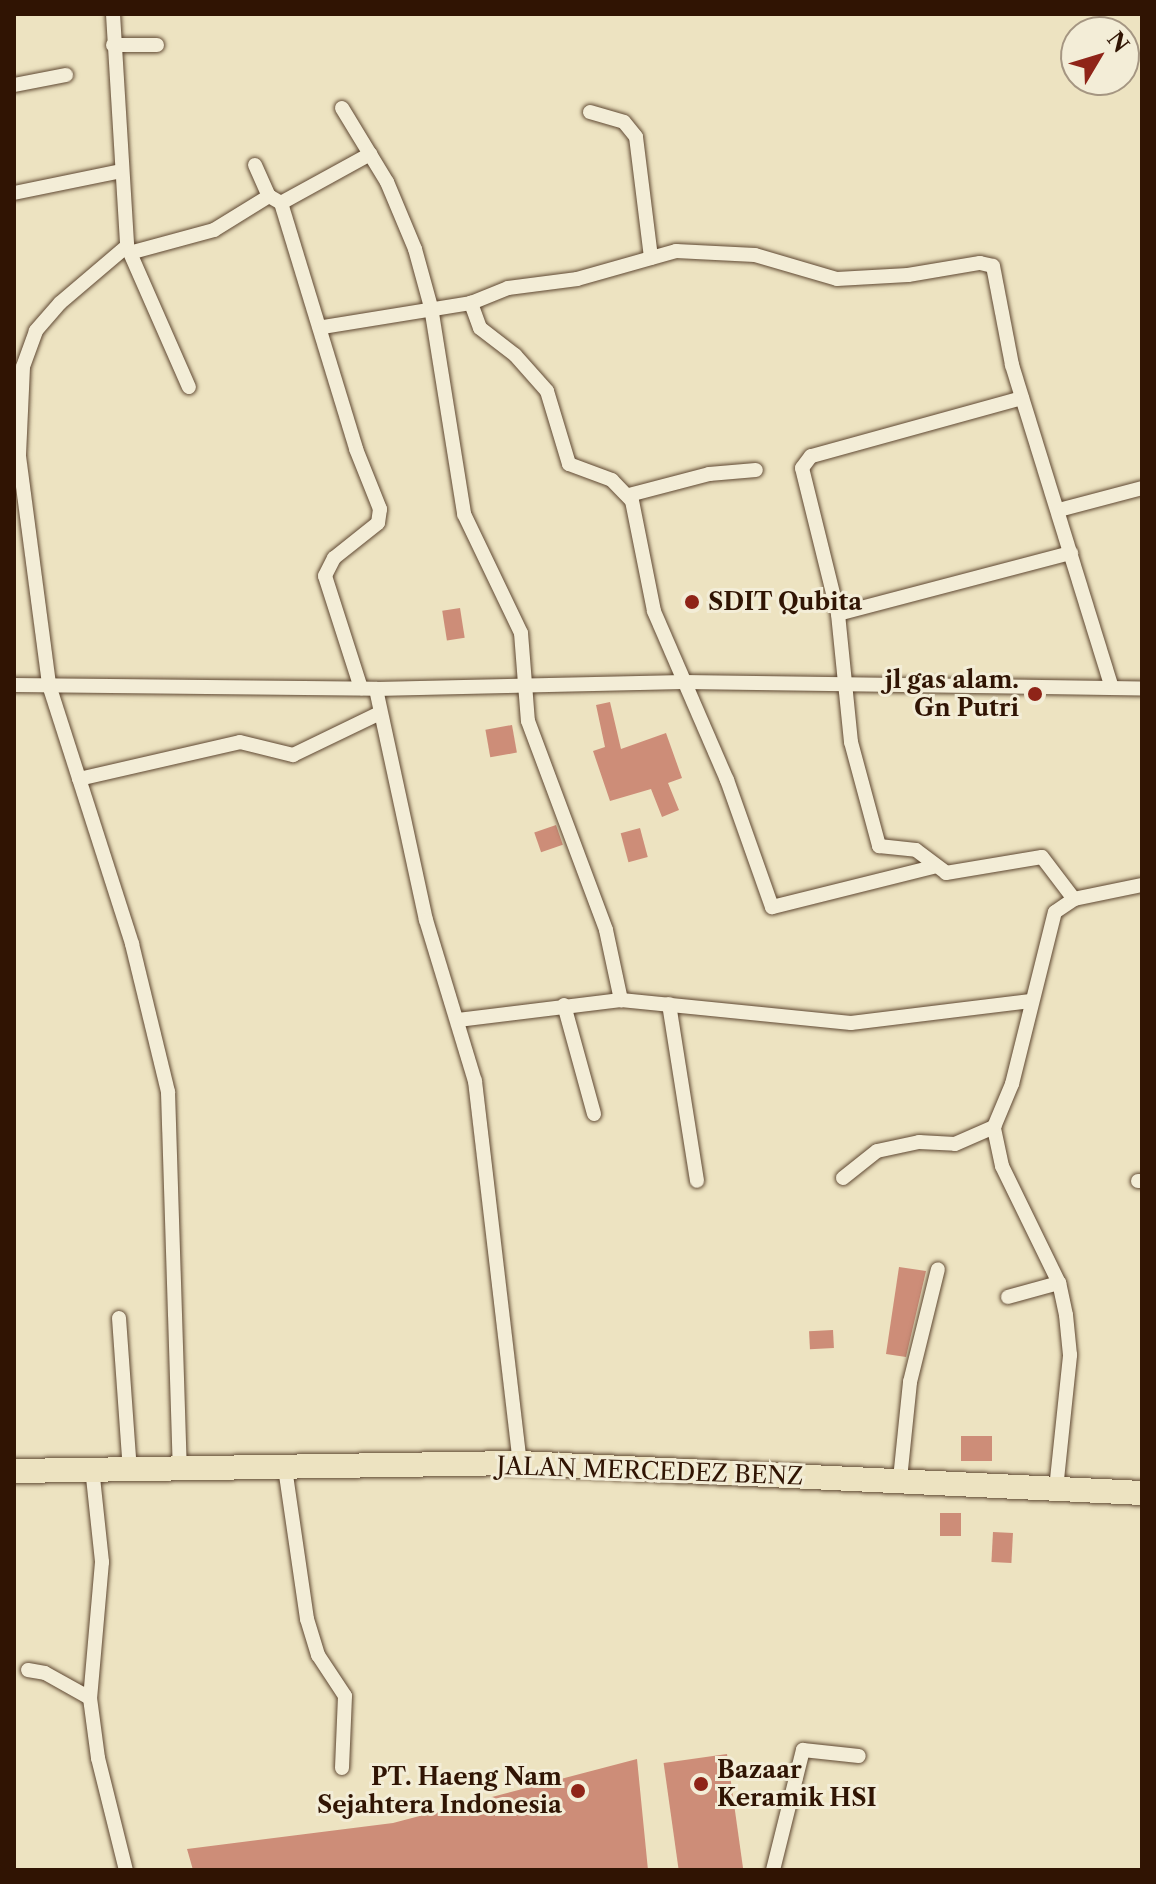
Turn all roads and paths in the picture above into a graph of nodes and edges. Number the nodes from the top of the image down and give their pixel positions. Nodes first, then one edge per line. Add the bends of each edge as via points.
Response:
1 (113, 14) edge
2 (113, 45) junction
3 (157, 45) dead end
4 (66, 75) dead end
5 (14, 85) edge
6 (342, 108) dead end
7 (590, 112) dead end
8 (370, 154) junction
9 (255, 165) dead end
10 (121, 171) junction
11 (14, 193) edge
12 (275, 200) junction
13 (130, 249) junction
14 (651, 258) junction
15 (471, 303) junction
16 (431, 307) junction
17 (323, 327) junction
18 (189, 387) dead end
19 (1022, 398) junction
20 (17, 456) edge
21 (756, 470) dead end
22 (1142, 488) edge
23 (629, 495) junction
24 (1059, 510) junction
25 (1071, 553) junction
26 (838, 614) junction
27 (684, 682) junction
28 (845, 684) junction
29 (1111, 684) junction
30 (14, 685) edge
31 (49, 685) junction
32 (525, 686) junction
33 (369, 688) junction
34 (1142, 688) edge
35 (378, 714) junction
36 (79, 779) junction
37 (933, 867) junction
38 (1142, 885) edge
39 (1074, 899) junction
40 (621, 1000) junction
41 (1031, 1001) junction
42 (669, 1004) junction
43 (564, 1005) junction
44 (458, 1020) junction
45 (594, 1114) dead end
46 (994, 1127) junction
47 (843, 1178) dead end
48 (697, 1181) dead end
49 (938, 1269) dead end
50 (1059, 1283) junction
51 (1008, 1297) dead end
52 (119, 1318) dead end
53 (520, 1463) junction
54 (92, 1468) junction
55 (285, 1468) junction
56 (180, 1469) junction
57 (130, 1470) junction
58 (14, 1471) edge
59 (900, 1479) junction
60 (1056, 1489) junction
61 (1142, 1493) edge
62 (28, 1670) dead end
63 (90, 1698) junction
64 (859, 1756) dead end
65 (342, 1768) dead end
66 (126, 1870) edge
67 (773, 1870) edge

1 - 2 street
2 - 3 street
2 - 10 street
4 - 5 street
6 - 8 street
7 - 14 street via 624,122 636,137
8 - 12 street
8 - 16 street via 409,231
9 - 12 street
10 - 11 street
10 - 13 street
12 - 13 street via 231,214 214,230
12 - 17 street
13 - 18 street
13 - 20 street via 60,303 36,331 23,367
14 - 15 street via 577,279 508,288
14 - 19 street via 676,251 755,255 814,276 850,279 990,264 997,271
15 - 16 street
15 - 23 street via 480,328 526,365 547,391 569,464 612,480
16 - 17 street
16 - 32 street via 464,514 521,633
17 - 33 street via 356,449 380,509 378,523 334,558 325,576
19 - 24 street
19 - 26 street via 806,459 803,476
20 - 31 street
21 - 23 street via 709,474
22 - 24 street
23 - 27 street via 647,590
24 - 25 street
25 - 26 street
25 - 29 street
26 - 28 street
27 - 28 street
27 - 32 street
27 - 37 street via 772,907
28 - 29 street
28 - 37 street via 851,742 877,842 882,849 916,850
29 - 34 street
30 - 31 street
31 - 33 street
31 - 36 street
32 - 33 street
32 - 40 street via 528,721 606,930
33 - 35 street
35 - 36 street via 293,755 240,742
35 - 44 street via 426,920
36 - 56 street via 132,944 168,1092
37 - 39 street via 952,873 1042,857
38 - 39 street
39 - 41 street via 1051,919
40 - 42 street
40 - 43 street
41 - 42 street via 851,1023
41 - 46 street via 1012,1084
42 - 48 street
43 - 44 street
43 - 45 street
44 - 53 street via 475,1081
46 - 47 street via 955,1144 919,1142 877,1151
46 - 50 street via 1002,1166
49 - 59 street via 910,1382
50 - 51 street
50 - 60 street via 1070,1355
52 - 57 street
53 - 55 main road, JALAN MERCEDEZ BENZ
53 - 59 main road, JALAN MERCEDEZ BENZ
54 - 57 main road, JALAN MERCEDEZ BENZ
54 - 58 main road, JALAN MERCEDEZ BENZ
54 - 63 street via 102,1562
55 - 56 main road, JALAN MERCEDEZ BENZ
55 - 65 street via 307,1619 318,1655 345,1696
56 - 57 main road, JALAN MERCEDEZ BENZ
59 - 60 main road, JALAN MERCEDEZ BENZ
60 - 61 main road, JALAN MERCEDEZ BENZ
62 - 63 street via 45,1673
63 - 66 street via 98,1758
64 - 67 street via 803,1750

